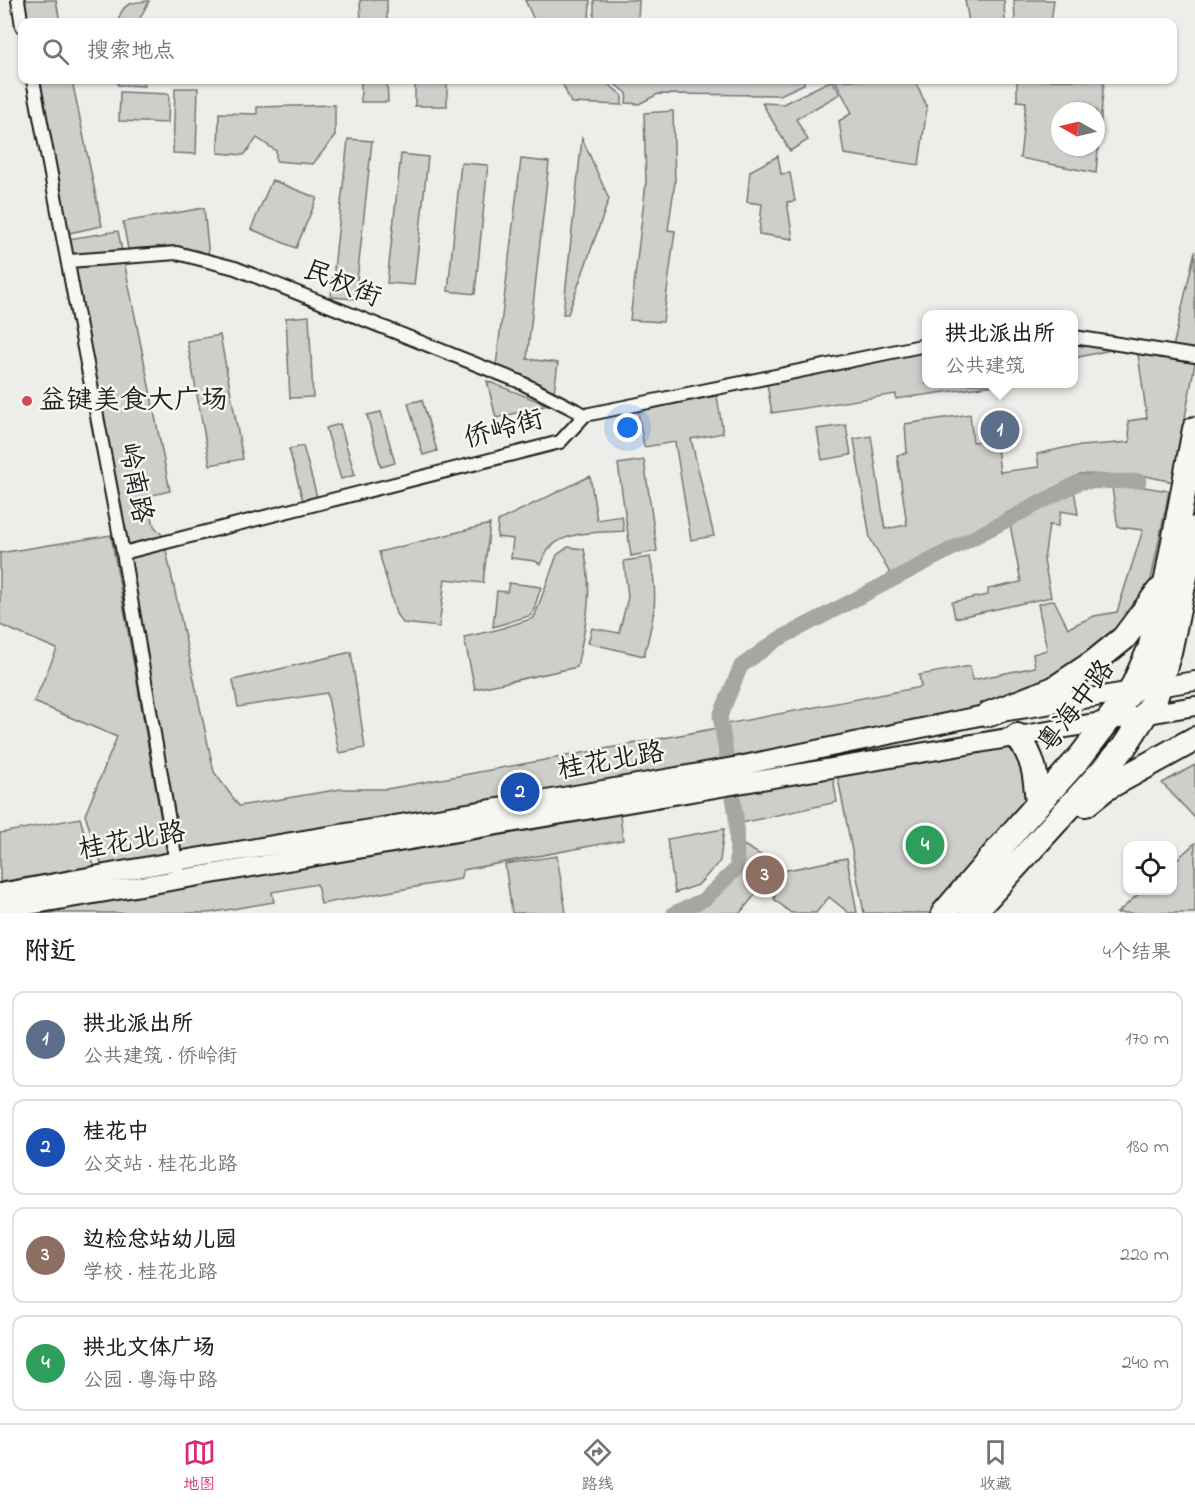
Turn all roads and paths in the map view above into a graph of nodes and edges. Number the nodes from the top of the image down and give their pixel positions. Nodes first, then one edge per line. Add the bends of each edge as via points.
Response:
1 (18, 0) edge
2 (21, 18) edge
3 (34, 84) edge
4 (69, 261) junction
5 (1078, 338) edge
6 (922, 346) edge
7 (1195, 356) edge
8 (585, 415) junction
9 (1195, 429) edge
10 (1195, 528) edge
11 (123, 553) junction
12 (1188, 561) junction
13 (1167, 579) junction
14 (1195, 589) edge
15 (1195, 681) edge
16 (1160, 687) junction
17 (1131, 691) junction
18 (1195, 706) edge
19 (989, 714) junction
20 (1146, 715) junction
21 (1107, 722) junction
22 (1017, 736) junction
23 (1195, 739) edge
24 (741, 774) junction
25 (1038, 804) junction
26 (1041, 837) junction
27 (178, 870) junction
28 (0, 893) edge
29 (0, 910) edge
30 (944, 913) edge
31 (974, 913) edge

1 - 2 street
3 - 4 street, 岭南路
4 - 8 street, 民权街 via 177,253 235,268 509,377
4 - 11 street, 岭南路
5 - 7 street
6 - 8 street
8 - 11 street, 侨岭街 via 560,442
9 - 13 highway, 粤海中路
10 - 12 highway, 粤海中路
11 - 27 street, 岭南路
12 - 14 highway
12 - 16 highway, 粤海中路
13 - 17 highway, 粤海中路 via 1150,649
13 - 19 highway via 1124,638 1093,663 1054,689
15 - 16 main road, 桂花北路
16 - 17 main road, 桂花北路
16 - 20 highway, 粤海中路
17 - 19 main road, 桂花北路
17 - 21 highway, 粤海中路
18 - 20 main road, 桂花北路
19 - 24 main road, 桂花北路
20 - 21 main road, 桂花北路
20 - 26 highway, 粤海中路 via 1124,747
21 - 22 main road, 桂花北路
21 - 25 highway, 粤海中路
22 - 24 main road, 桂花北路
22 - 25 highway via 1028,749 1034,766
23 - 26 highway via 1106,788
24 - 27 main road, 桂花北路 via 524,804
25 - 30 highway, 粤海中路
26 - 31 highway, 粤海中路
27 - 28 main road, 桂花北路
27 - 29 main road, 桂花北路

